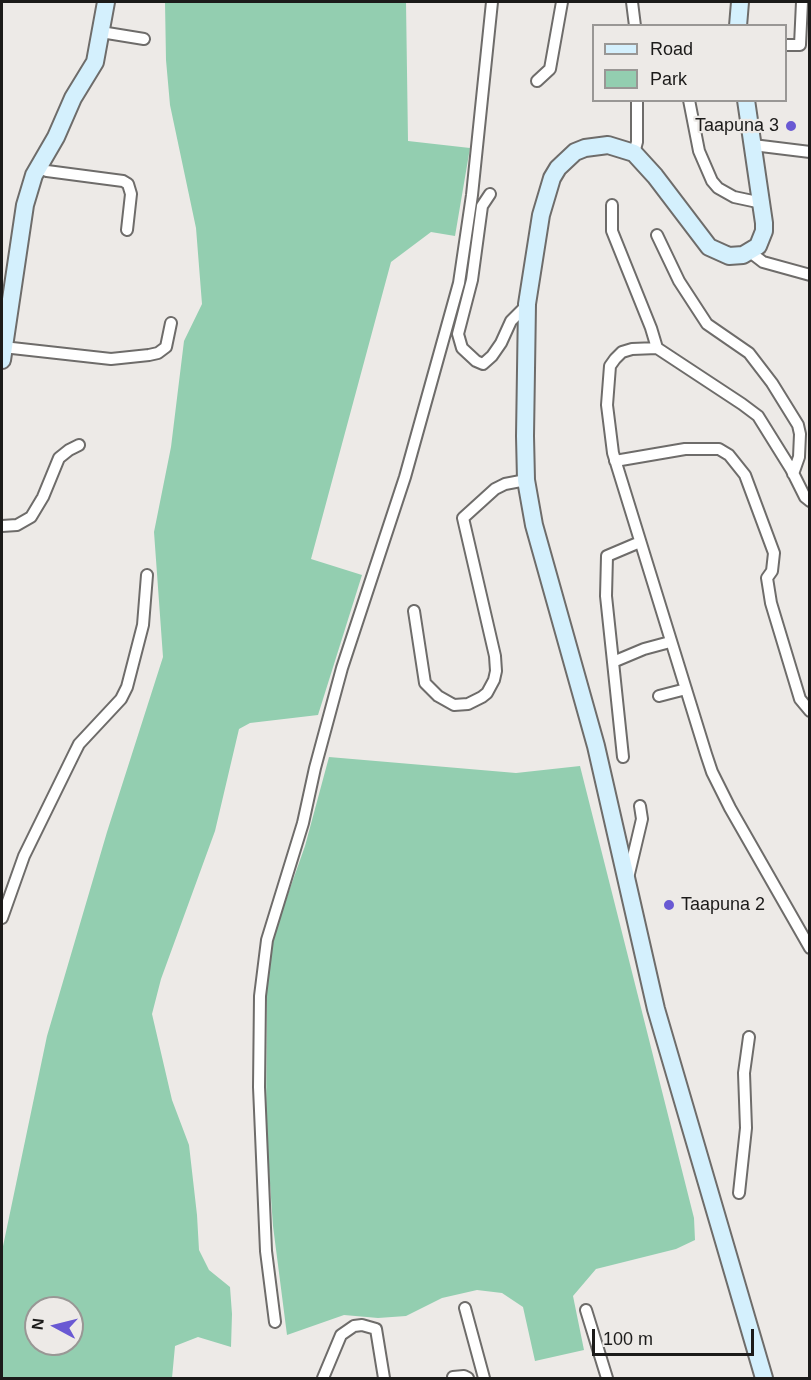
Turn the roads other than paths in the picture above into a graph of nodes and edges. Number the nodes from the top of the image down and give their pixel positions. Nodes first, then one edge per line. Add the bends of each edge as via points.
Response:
1 (106, 2) edge
2 (492, 2) edge
3 (562, 2) edge
4 (632, 2) edge
5 (740, 2) edge
6 (802, 2) edge
7 (635, 24) edge
8 (738, 24) edge
9 (101, 32) junction
10 (144, 39) dead end
11 (787, 45) edge
12 (537, 81) dead end
13 (637, 102) edge
14 (689, 102) edge
15 (746, 102) edge
16 (753, 145) junction
17 (810, 152) edge
18 (634, 153) junction
19 (38, 168) junction
20 (472, 195) junction
21 (762, 203) junction
22 (612, 205) dead end
23 (127, 230) dead end
24 (657, 235) dead end
25 (750, 252) junction
26 (810, 275) edge
27 (7, 276) edge
28 (527, 304) junction
29 (171, 323) dead end
30 (657, 348) junction
31 (2, 353) edge
32 (79, 445) dead end
33 (615, 461) junction
34 (793, 474) junction
35 (526, 480) junction
36 (810, 501) edge
37 (2, 526) edge
38 (640, 542) junction
39 (147, 575) dead end
40 (414, 611) dead end
41 (670, 642) junction
42 (613, 662) junction
43 (686, 689) junction
44 (659, 696) dead end
45 (810, 711) edge
46 (623, 757) dead end
47 (640, 806) dead end
48 (627, 881) junction
49 (2, 918) edge
50 (810, 948) edge
51 (749, 1036) dead end
52 (739, 1193) dead end
53 (465, 1308) dead end
54 (586, 1310) dead end
55 (274, 1322) dead end
56 (453, 1377) dead end
57 (322, 1378) edge
58 (384, 1378) edge
59 (468, 1378) edge
60 (484, 1378) edge
61 (607, 1378) edge
62 (764, 1378) edge

1 - 9 main road
2 - 20 street
3 - 12 street via 550,69
4 - 7 street
5 - 8 main road
6 - 11 street via 800,45
9 - 10 street
9 - 19 main road via 95,62
13 - 18 street
14 - 21 street via 699,151 712,181 734,197
15 - 16 main road
16 - 17 street
16 - 21 main road
18 - 25 main road via 710,247 736,257
18 - 28 main road via 608,145 585,147 558,168 541,215
19 - 23 street via 128,184 131,194
19 - 27 main road
20 - 28 street via 489,197 482,206 472,280 458,334 462,348 483,363 492,356 511,321
20 - 55 street via 459,283 449,321 405,477 342,668 303,823 267,940 260,996 259,1088 266,1251
21 - 25 main road via 764,231 758,246
22 - 30 street via 612,231
24 - 34 street via 707,324 749,353 798,425 799,457
25 - 26 street via 763,262
27 - 31 main road
28 - 35 main road
29 - 31 street via 166,347 149,355 111,359
30 - 33 street via 622,352 610,366 607,406
30 - 34 street via 758,416
32 - 37 street via 59,458 31,517 18,525
33 - 38 street
33 - 45 street via 685,449 719,449 745,475 774,553 767,578 771,603 800,699
34 - 36 street
35 - 40 street via 495,489 463,518 495,656 494,680 482,698 454,705 425,682
35 - 48 main road via 534,525 596,746
38 - 41 street
38 - 42 street via 607,556 606,596
39 - 49 street via 143,626 127,687 74,754 24,856
41 - 42 street
41 - 43 street
42 - 46 street
43 - 44 street
43 - 50 street via 720,788
47 - 48 street via 642,819
48 - 62 main road via 659,1020
51 - 52 street
53 - 60 street
54 - 61 street
56 - 59 street
57 - 58 street via 341,1335 362,1325 376,1329

